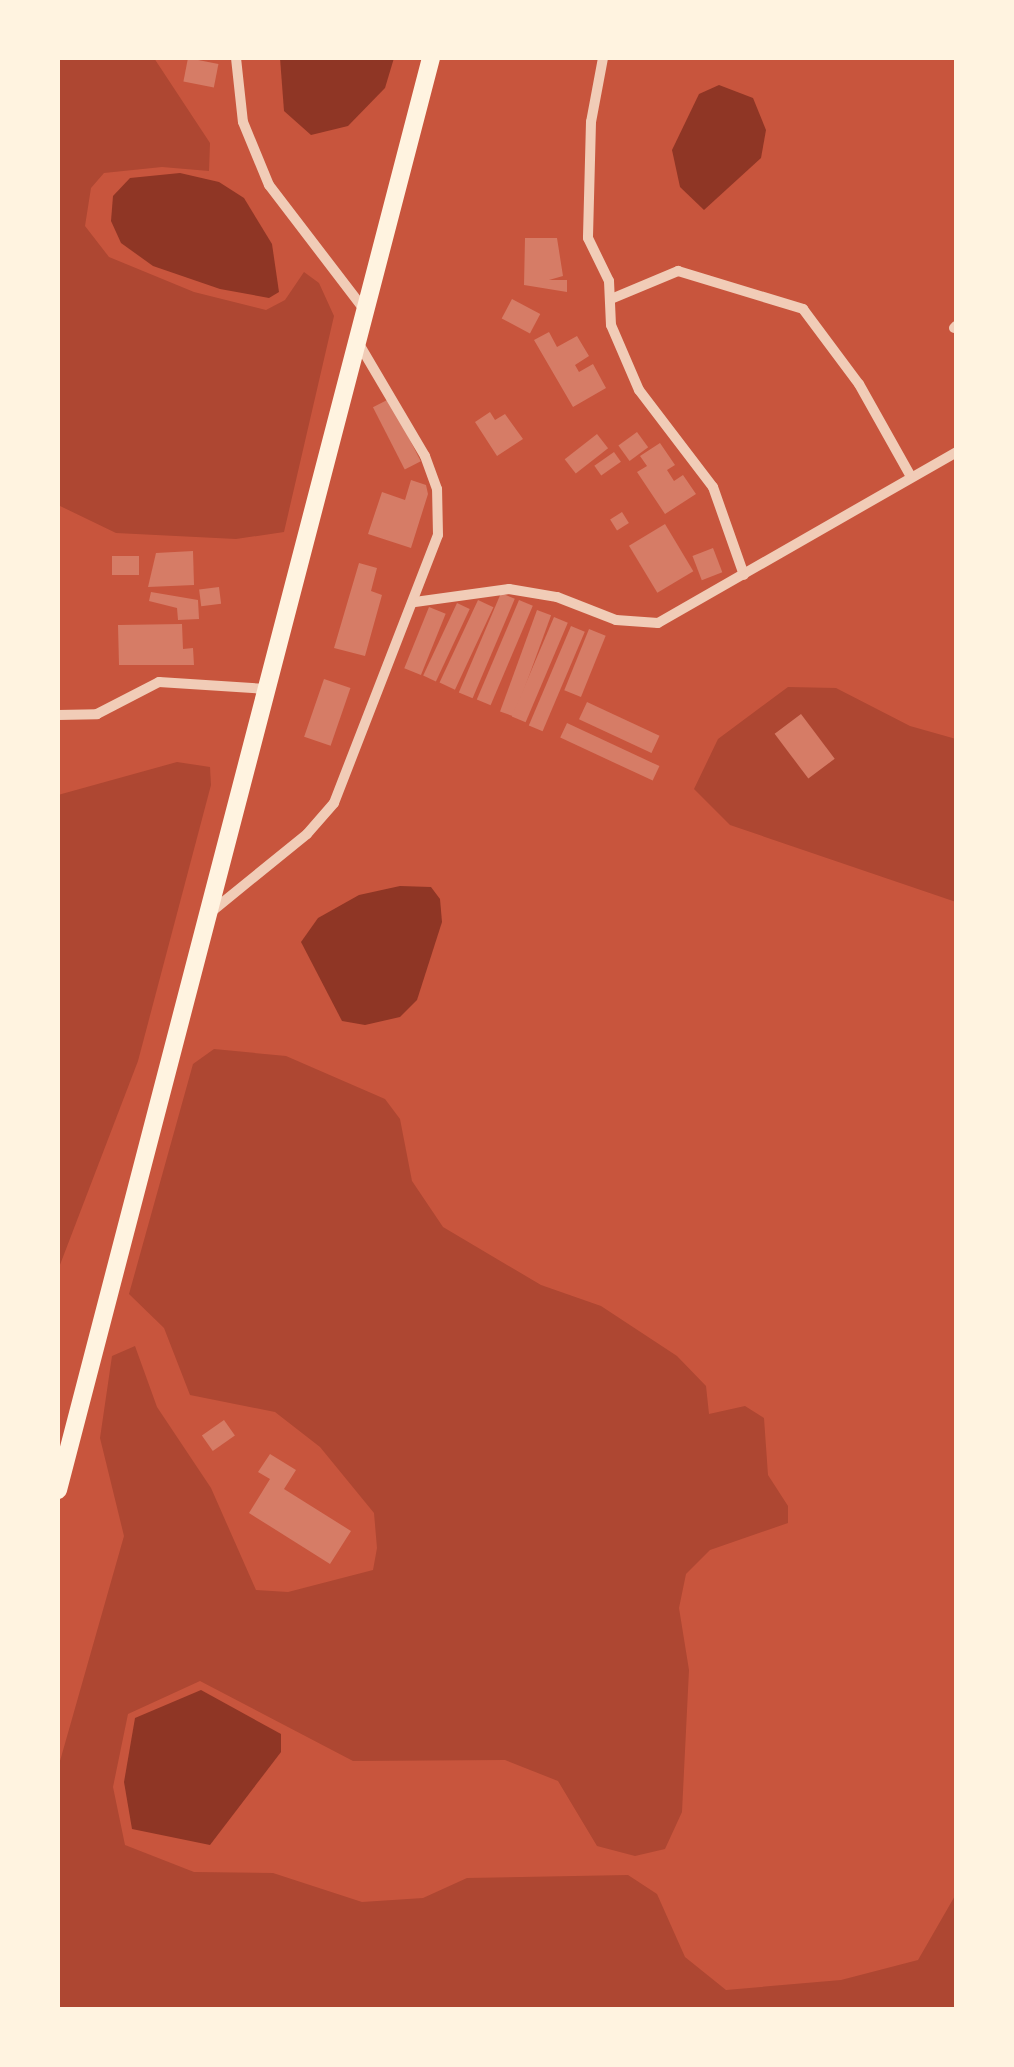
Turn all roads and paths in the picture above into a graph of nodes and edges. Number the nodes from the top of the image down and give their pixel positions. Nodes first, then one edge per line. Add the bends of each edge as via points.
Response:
1 (236, 58) edge
2 (431, 58) edge
3 (603, 58) edge
4 (611, 299) junction
5 (367, 312) junction
6 (359, 344) junction
7 (956, 452) edge
8 (910, 475) junction
9 (744, 576) junction
10 (415, 602) junction
11 (266, 689) junction
12 (58, 715) edge
13 (202, 919) junction
14 (58, 1490) edge

1 - 5 street via 242,122 269,185
2 - 5 main road
3 - 4 street via 591,122 588,238
4 - 8 street via 678,270 803,309 860,384
4 - 9 street via 624,360 639,390 713,486
5 - 6 main road
6 - 10 street via 425,456 437,489 438,535
6 - 11 main road
7 - 8 street
8 - 9 street
9 - 10 street via 658,622 616,620 557,597 510,590
10 - 13 street via 334,802 307,834
11 - 12 street via 159,682 97,714
11 - 13 main road
13 - 14 main road

